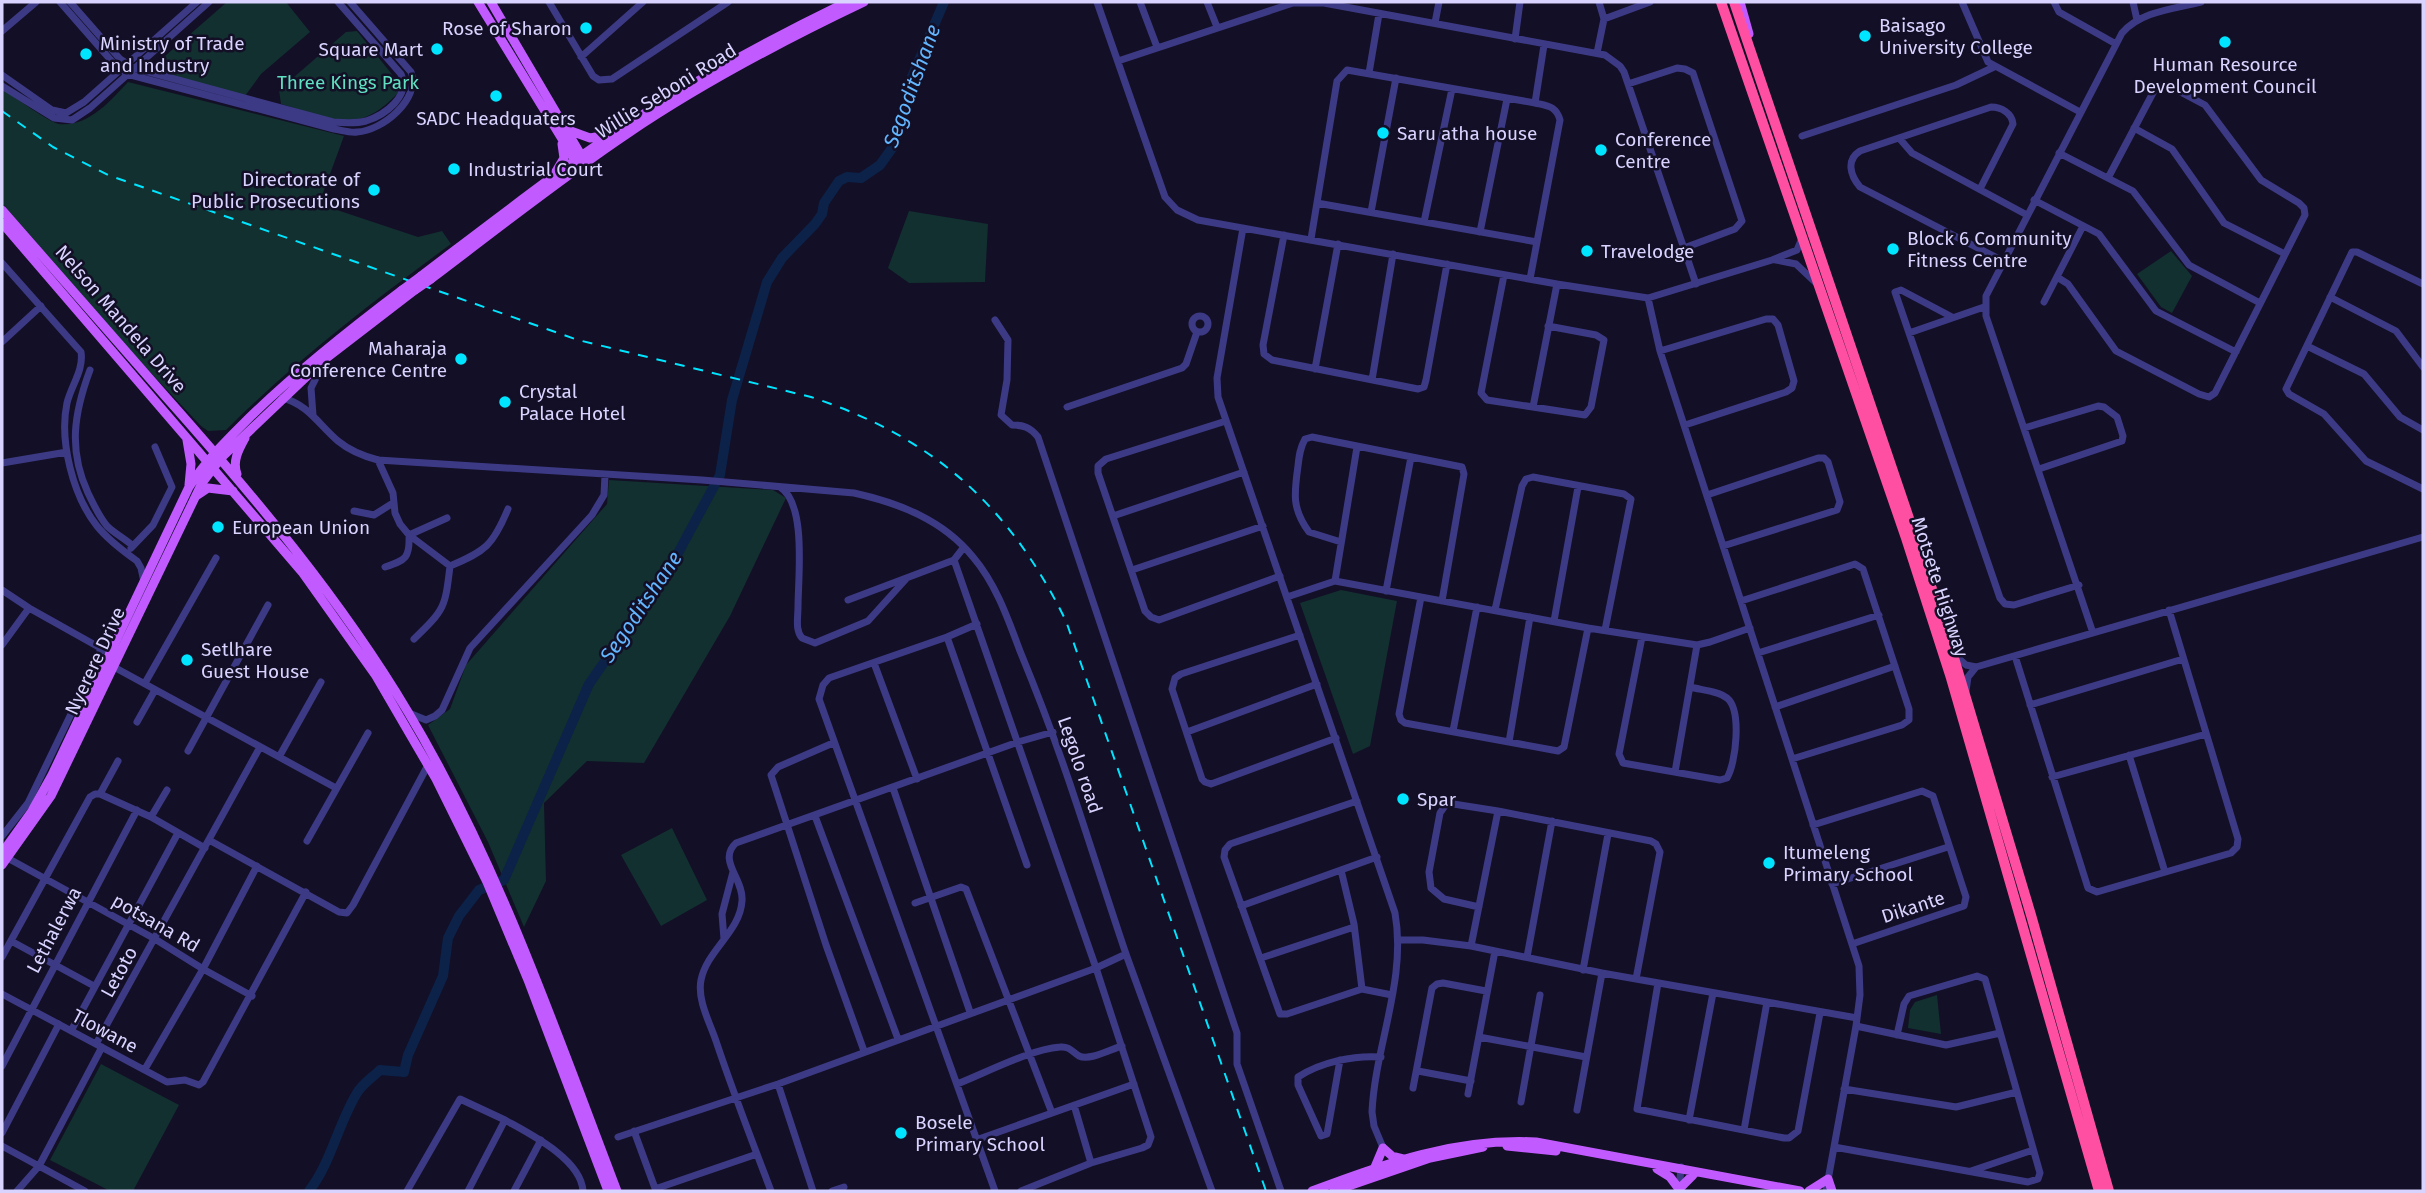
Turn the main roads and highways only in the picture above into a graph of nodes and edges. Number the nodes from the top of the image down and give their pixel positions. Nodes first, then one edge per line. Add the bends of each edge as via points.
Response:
1 (478, 2) edge
2 (491, 2) edge
3 (847, 2) edge
4 (864, 2) edge
5 (1719, 2) edge
6 (1734, 2) edge
7 (1740, 2) edge
8 (1766, 96) junction
9 (617, 132) junction
10 (563, 133) junction
11 (580, 162) junction
12 (552, 177) junction
13 (2, 210) edge
14 (2, 223) edge
15 (426, 277) junction
16 (244, 430) junction
17 (198, 433) junction
18 (187, 439) junction
19 (217, 455) junction
20 (210, 464) junction
21 (240, 481) junction
22 (189, 487) junction
23 (233, 491) junction
24 (192, 499) junction
25 (3, 858) edge
26 (491, 882) junction
27 (510, 926) junction
28 (1536, 1145) junction
29 (1406, 1159) junction
30 (1390, 1167) junction
31 (1373, 1169) junction
32 (1657, 1170) junction
33 (1680, 1170) junction
34 (1693, 1175) junction
35 (1679, 1190) edge
36 (608, 1191) edge
37 (617, 1191) edge
38 (1312, 1191) edge
39 (1334, 1191) edge
40 (1774, 1191) edge
41 (1800, 1191) edge
42 (1809, 1191) edge
43 (1832, 1191) edge
44 (2099, 1191) edge
45 (2109, 1191) edge

1 - 10 main road
2 - 10 main road
3 - 9 main road, Willie Seboni Road via 734,59
4 - 11 main road, Willie Seboni Road via 740,66
5 - 44 highway, Motsete Highway via 1951,678
6 - 8 highway, Motsete Highway
7 - 8 main road
8 - 45 highway, Motsete Highway via 1966,696
9 - 10 main road via 590,138
9 - 11 main road, Willie Seboni Road
10 - 11 main road
10 - 12 main road via 564,158
11 - 12 main road, Willie Seboni Road
11 - 15 main road, Willie Seboni Road
12 - 15 main road, Willie Seboni Road
13 - 17 main road, Nelson Mandela Drive
14 - 18 main road, Nelson Mandela Drive
15 - 16 main road, bridge
15 - 16 main road, bridge via 319,354
16 - 17 main road via 221,440
16 - 19 main road
16 - 21 main road via 234,466
17 - 19 main road, Nelson Mandela Drive
18 - 20 main road, Nelson Mandela Drive
18 - 22 main road
19 - 20 main road
19 - 21 main road, Nelson Mandela Drive
20 - 22 main road, Nyerere Drive
20 - 23 main road, Nelson Mandela Drive
20 - 24 main road, Nyerere Drive
21 - 26 main road, Nelson Mandela Drive via 312,570 408,712
22 - 25 main road, Nyerere Drive via 42,794
23 - 24 main road via 208,488
23 - 26 main road, Nelson Mandela Drive via 345,630 395,707
24 - 25 main road, Nyerere Drive via 51,796
26 - 27 main road
27 - 36 main road
27 - 37 main road
28 - 29 main road via 1476,1142
28 - 30 main road via 1481,1147
28 - 32 main road
28 - 33 main road
29 - 30 main road
29 - 31 main road via 1383,1148
30 - 31 main road
30 - 39 main road
31 - 38 main road
32 - 33 main road
32 - 35 main road via 1670,1177
33 - 34 main road
33 - 41 main road
34 - 35 main road
34 - 40 main road
42 - 43 main road via 1828,1179

